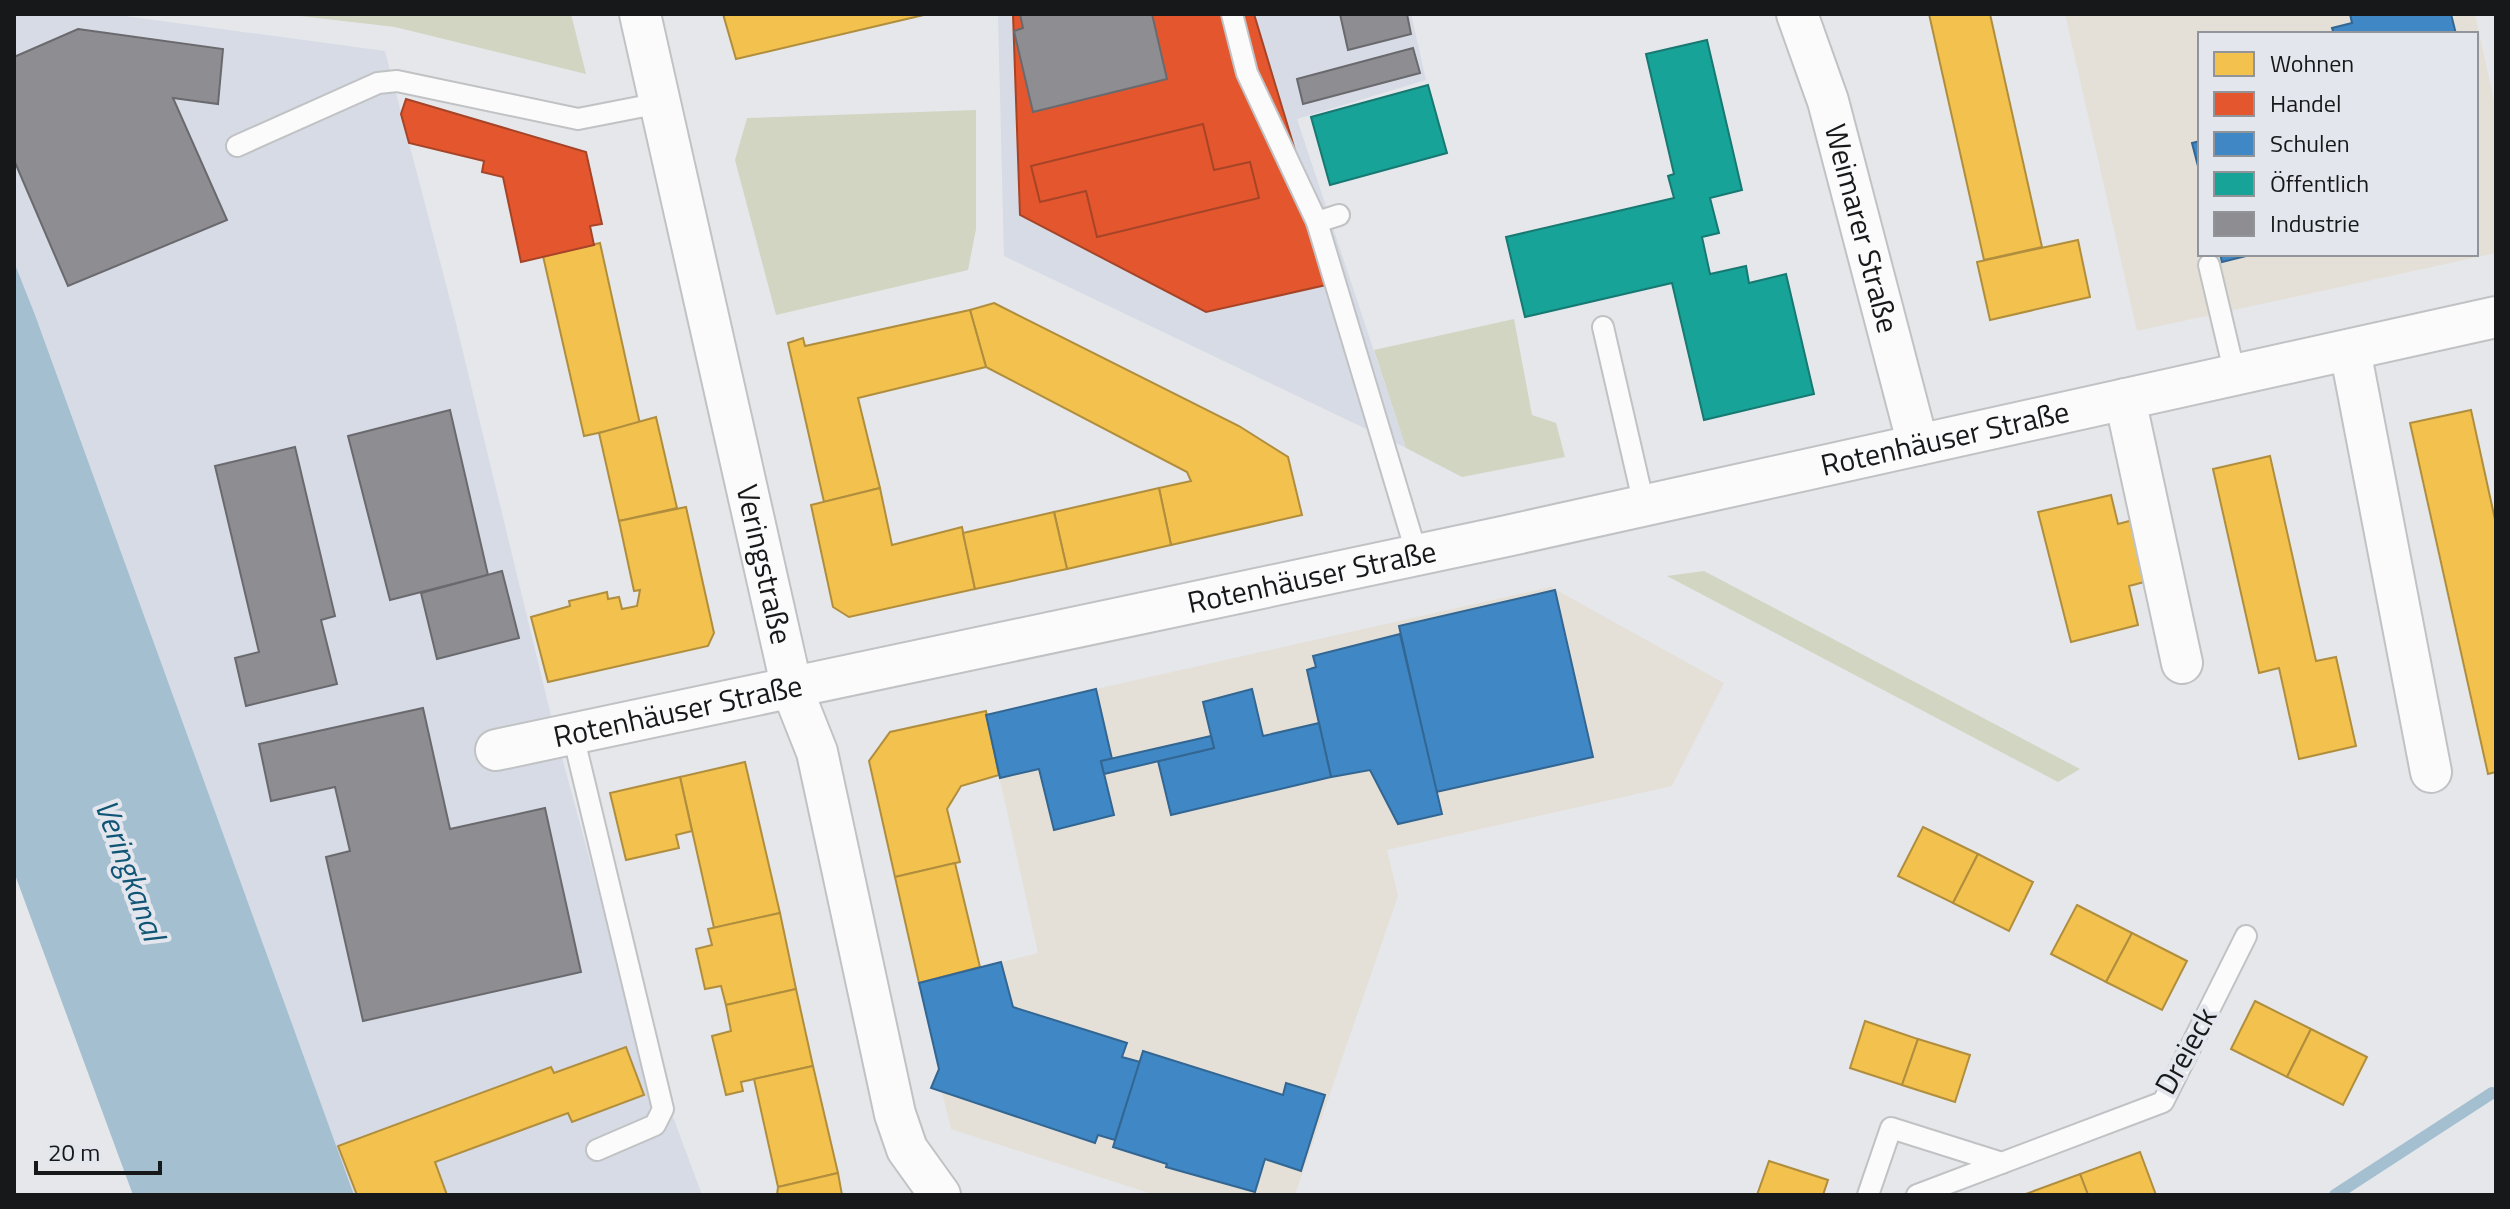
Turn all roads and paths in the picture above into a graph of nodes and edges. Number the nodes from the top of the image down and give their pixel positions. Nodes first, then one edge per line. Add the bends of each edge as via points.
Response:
1 (640, 14) edge
2 (1232, 14) edge
3 (1797, 14) edge
4 (660, 103) junction
5 (237, 146) dead end
6 (1339, 215) dead end
7 (1317, 222) junction
8 (2209, 265) dead end
9 (2496, 317) edge
10 (1603, 327) dead end
11 (2350, 350) junction
12 (2235, 375) junction
13 (2125, 399) junction
14 (1918, 445) junction
15 (1644, 505) junction
16 (1417, 555) junction
17 (2182, 663) dead end
18 (792, 689) junction
19 (573, 735) junction
20 (496, 750) dead end
21 (2431, 772) dead end
22 (2246, 936) dead end
23 (597, 1150) dead end
24 (2002, 1163) junction
25 (940, 1195) edge
26 (1868, 1195) edge
27 (1917, 1195) edge

1 - 4 street, Veringstraße
2 - 7 lane via 1247,73
3 - 14 street, Weimarer Straße via 1828,101
4 - 5 lane via 578,119 397,81 378,83
4 - 18 street, Veringstraße
6 - 7 lane
7 - 16 lane
8 - 12 lane
9 - 11 street, Rotenhäuser Straße
10 - 15 lane
11 - 12 street, Rotenhäuser Straße
11 - 21 street
12 - 13 street, Rotenhäuser Straße
13 - 14 street, Rotenhäuser Straße
13 - 17 street
14 - 15 street, Rotenhäuser Straße
15 - 16 street, Rotenhäuser Straße
16 - 18 street, Rotenhäuser Straße
18 - 19 street, Rotenhäuser Straße
18 - 25 street, Veringstraße via 817,752 895,1114 907,1149
19 - 20 street, Rotenhäuser Straße
19 - 23 lane via 663,1109 655,1125
22 - 24 lane, Dreieck via 2163,1102
24 - 26 lane via 1891,1128
24 - 27 lane, Dreieck

